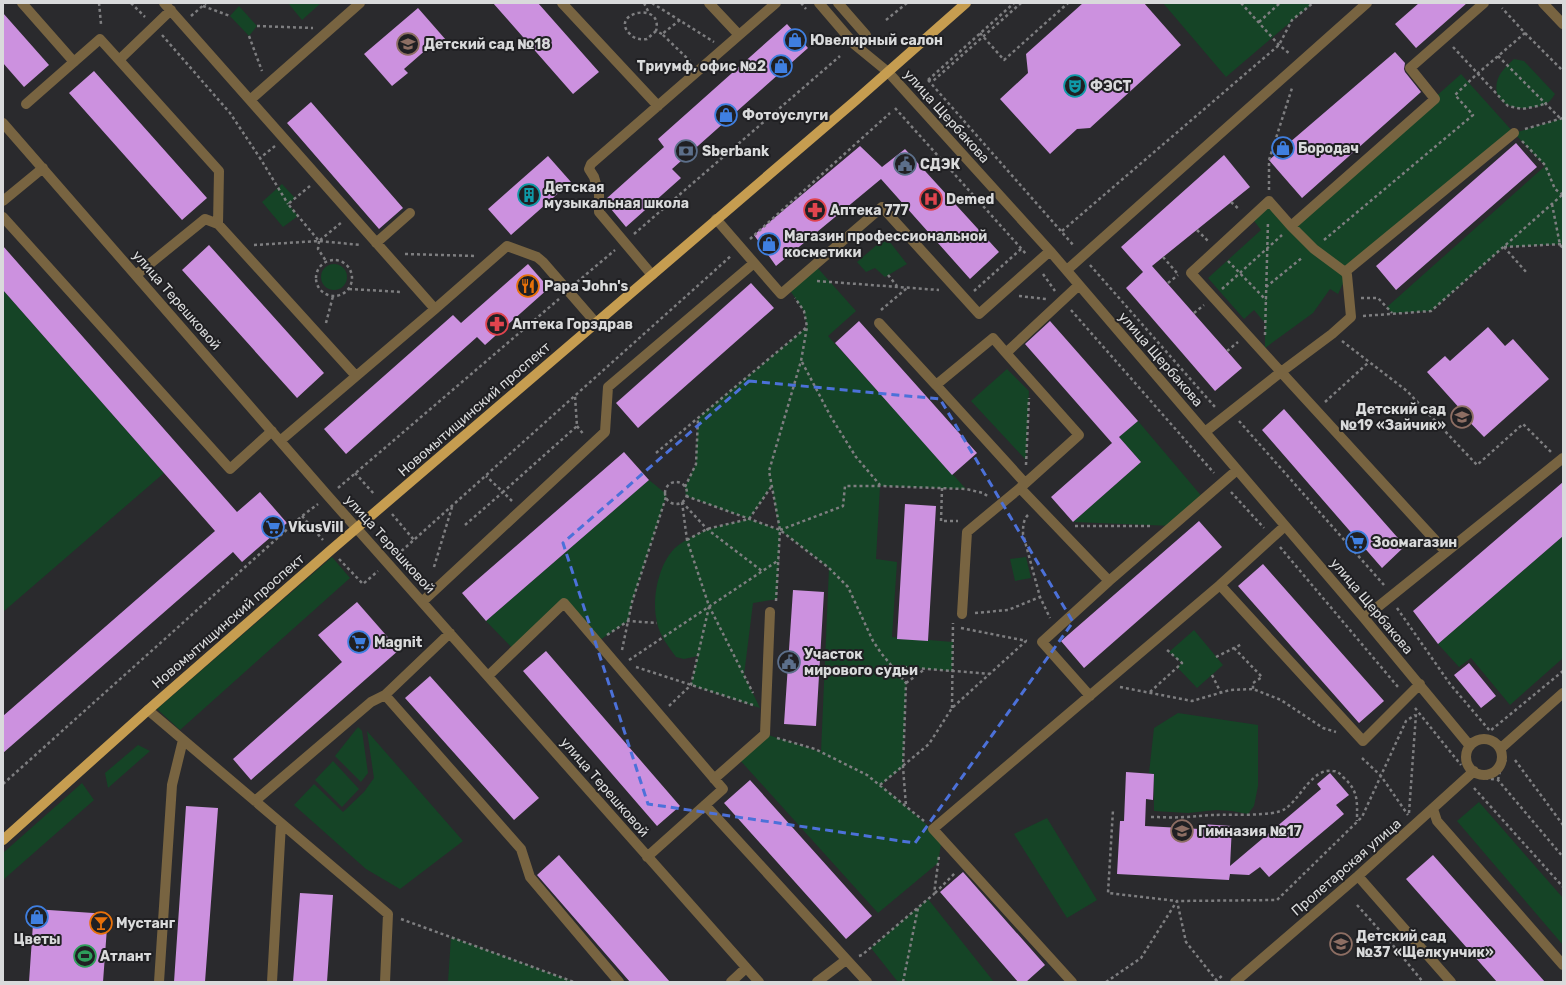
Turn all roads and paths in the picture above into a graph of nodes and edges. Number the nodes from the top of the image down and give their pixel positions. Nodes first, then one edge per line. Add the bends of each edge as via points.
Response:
1 (22, 3) edge
2 (99, 3) edge
3 (131, 3) edge
4 (206, 3) edge
5 (360, 3) edge
6 (562, 3) edge
7 (644, 3) edge
8 (652, 3) edge
9 (709, 3) edge
10 (776, 3) edge
11 (818, 3) edge
12 (838, 3) edge
13 (907, 3) edge
14 (966, 3) edge
15 (1014, 3) edge
16 (1021, 3) edge
17 (1068, 3) edge
18 (1241, 3) edge
19 (1280, 3) edge
20 (1313, 3) edge
21 (1366, 3) edge
22 (1484, 3) edge
23 (1543, 3) edge
24 (202, 6) junction
25 (167, 7) edge
26 (1502, 8) dead end
27 (648, 11) junction
28 (230, 16) dead end
29 (680, 20) junction
30 (886, 20) dead end
31 (1258, 22) junction
32 (101, 24) dead end
33 (182, 24) junction
34 (1563, 24) edge
35 (257, 26) dead end
36 (154, 27) junction
37 (332, 28) junction
38 (656, 31) junction
39 (980, 33) junction
40 (1525, 33) junction
41 (662, 34) junction
42 (866, 35) dead end
43 (249, 36) dead end
44 (739, 36) junction
45 (983, 37) junction
46 (1445, 38) junction
47 (1279, 45) junction
48 (724, 48) junction
49 (840, 56) dead end
50 (1498, 56) junction
51 (119, 60) junction
52 (74, 62) junction
53 (699, 70) junction
54 (1563, 71) edge
55 (888, 72) junction
56 (1477, 74) junction
57 (928, 80) junction
58 (267, 84) junction
59 (250, 100) junction
60 (1548, 103) junction
61 (26, 104) dead end
62 (658, 106) junction
63 (895, 108) dead end
64 (890, 113) dead end
65 (1562, 118) edge
66 (3, 123) edge
67 (1514, 133) junction
68 (284, 138) junction
69 (260, 158) junction
70 (43, 168) junction
71 (319, 178) junction
72 (1563, 195) edge
73 (3, 201) edge
74 (1231, 202) dead end
75 (288, 204) junction
76 (1552, 204) junction
77 (351, 214) junction
78 (410, 214) dead end
79 (1244, 215) dead end
80 (3, 217) edge
81 (716, 219) junction
82 (218, 224) junction
83 (1290, 226) junction
84 (1197, 230) dead end
85 (1062, 231) junction
86 (750, 238) junction
87 (319, 241) junction
88 (624, 242) junction
89 (378, 244) junction
90 (755, 244) dead end
91 (1211, 244) dead end
92 (1561, 244) edge
93 (238, 245) junction
94 (740, 247) junction
95 (1504, 247) junction
96 (1314, 248) junction
97 (1563, 248) edge
98 (1021, 249) junction
99 (1050, 251) junction
100 (386, 254) junction
101 (496, 256) junction
102 (1083, 256) junction
103 (1163, 258) dead end
104 (326, 261) junction
105 (1228, 261) dead end
106 (754, 263) junction
107 (1036, 265) junction
108 (1067, 270) junction
109 (1182, 271) dead end
110 (1344, 272) junction
111 (1527, 273) dead end
112 (1178, 274) junction
113 (1240, 274) junction
114 (136, 275) junction
115 (652, 275) junction
116 (888, 275) dead end
117 (798, 280) junction
118 (1168, 283) dead end
119 (1079, 285) junction
120 (897, 287) junction
121 (1266, 287) dead end
122 (349, 288) junction
123 (789, 288) junction
124 (907, 288) junction
125 (568, 291) junction
126 (959, 291) junction
127 (1220, 291) dead end
128 (421, 293) junction
129 (971, 294) dead end
130 (1002, 294) junction
131 (333, 296) junction
132 (1349, 298) junction
133 (1062, 300) junction
134 (1266, 300) dead end
135 (435, 309) junction
136 (880, 310) dead end
137 (1392, 313) junction
138 (1351, 317) junction
139 (596, 323) junction
140 (879, 323) dead end
141 (807, 327) junction
142 (1332, 334) junction
143 (1243, 338) dead end
144 (323, 339) junction
145 (1227, 351) dead end
146 (1006, 352) junction
147 (801, 361) junction
148 (1369, 362) junction
149 (1281, 372) junction
150 (356, 376) junction
151 (1029, 379) junction
152 (936, 385) junction
153 (575, 396) junction
154 (1316, 410) junction
155 (1230, 411) junction
156 (698, 418) junction
157 (272, 431) junction
158 (1205, 432) junction
159 (280, 440) junction
160 (656, 453) dead end
161 (1561, 460) edge
162 (1237, 470) junction
163 (355, 474) dead end
164 (486, 476) junction
165 (1222, 483) junction
166 (1022, 485) junction
167 (772, 486) junction
168 (880, 486) junction
169 (685, 487) junction
170 (502, 492) junction
171 (686, 496) junction
172 (666, 497) junction
173 (682, 502) junction
174 (999, 505) junction
175 (452, 506) junction
176 (1037, 506) junction
177 (522, 510) junction
178 (302, 516) dead end
179 (749, 519) junction
180 (465, 525) dead end
181 (1056, 526) junction
182 (1172, 526) junction
183 (1285, 526) junction
184 (356, 527) junction
185 (707, 529) junction
186 (780, 530) junction
187 (1272, 537) junction
188 (414, 540) dead end
189 (687, 540) junction
190 (1446, 552) junction
191 (779, 560) junction
192 (434, 567) dead end
193 (762, 571) junction
194 (1109, 581) junction
195 (1220, 586) junction
196 (1386, 587) dead end
197 (1040, 597) junction
198 (422, 602) junction
199 (709, 606) junction
200 (1398, 608) dead end
201 (770, 612) joint
202 (962, 614) junction
203 (1364, 618) junction
204 (628, 621) junction
205 (657, 623) dead end
206 (953, 626) junction
207 (1055, 629) junction
208 (450, 633) junction
209 (1156, 640) junction
210 (1026, 641) junction
211 (597, 642) junction
212 (1042, 642) junction
213 (1242, 644) dead end
214 (1234, 648) junction
215 (1216, 657) dead end
216 (618, 666) junction
217 (892, 666) junction
218 (925, 669) junction
219 (952, 671) junction
220 (1563, 671) edge
221 (990, 674) junction
222 (1212, 675) dead end
223 (488, 676) junction
224 (906, 683) junction
225 (1104, 684) junction
226 (1420, 684) junction
227 (691, 685) junction
228 (1253, 689) junction
229 (1149, 692) junction
230 (1221, 693) junction
231 (1563, 693) edge
232 (385, 695) junction
233 (1090, 696) junction
234 (1406, 697) junction
235 (952, 708) junction
236 (763, 709) junction
237 (148, 710) junction
238 (659, 715) junction
239 (1415, 715) junction
240 (1337, 733) dead end
241 (765, 734) junction
242 (183, 740) junction
243 (1470, 746) junction
244 (1500, 749) junction
245 (1362, 758) dead end
246 (1515, 760) dead end
247 (903, 767) junction
248 (1501, 769) dead end
249 (1456, 770) dead end
250 (1474, 771) junction
251 (1381, 776) junction
252 (1483, 778) dead end
253 (714, 779) junction
254 (1498, 780) junction
255 (1478, 783) dead end
256 (3, 784) edge
257 (880, 786) junction
258 (255, 801) junction
259 (705, 805) junction
260 (906, 806) junction
261 (1433, 809) junction
262 (1113, 810) dead end
263 (1414, 810) dead end
264 (1408, 815) junction
265 (1151, 816) dead end
266 (1403, 820) dead end
267 (1357, 822) junction
268 (281, 824) junction
269 (1563, 826) edge
270 (933, 829) junction
271 (942, 838) junction
272 (3, 840) edge
273 (647, 857) junction
274 (1563, 857) edge
275 (965, 863) junction
276 (1358, 876) junction
277 (1563, 887) edge
278 (934, 894) junction
279 (1177, 901) junction
280 (1357, 905) dead end
281 (918, 908) junction
282 (388, 914) junction
283 (846, 960) junction
284 (1563, 965) edge
285 (746, 968) junction
286 (1227, 972) dead end
287 (1246, 978) edge
288 (1216, 981) edge
289 (159, 982) edge
290 (272, 982) edge
291 (385, 982) edge
292 (574, 982) edge
293 (619, 982) edge
294 (731, 982) edge
295 (759, 982) edge
296 (818, 982) edge
297 (867, 982) edge
298 (903, 982) edge
299 (1072, 982) edge
300 (1106, 982) edge
301 (1235, 982) edge
302 (1423, 982) edge
303 (1450, 982) edge

1 - 52 street
2 - 32 path
3 - 36 path
4 - 24 path
5 - 37 street
6 - 62 street
7 - 27 path
8 - 29 path
9 - 44 street
10 - 44 street
11 - 55 street, улица Щербакова via 855,45
12 - 42 street
13 - 30 path
14 - 55 main road, Новомытищинский проспект
15 - 39 path
16 - 45 path
17 - 45 path via 1004,60
18 - 31 path
19 - 31 path
20 - 47 path via 1292,20
21 - 102 street
22 - 46 street
23 - 34 street
24 - 28 path
24 - 33 path
25 - 33 street
25 - 36 street
26 - 40 path
27 - 38 path via 656,17
27 - 38 path via 638,9 629,15 626,28 634,38 644,40
29 - 41 path
29 - 48 path
31 - 47 path
33 - 59 street
35 - 37 path
36 - 51 street
36 - 69 path via 226,109
37 - 58 street
38 - 41 path
39 - 45 path
39 - 57 path
40 - 50 path
40 - 54 path
41 - 53 path
43 - 58 path
44 - 48 street
45 - 57 path via 933,81
46 - 56 path
46 - 83 street via 1410,68 1434,99
47 - 85 path
48 - 53 street
49 - 88 path
50 - 56 path
50 - 60 path
51 - 52 street via 100,39
51 - 82 street via 219,171
52 - 61 street
53 - 62 street
55 - 81 main road, Новомытищинский проспект
55 - 99 street, улица Щербакова
56 - 60 path via 1508,106 1522,109
56 - 96 path via 1455,95 1473,115
57 - 85 path
58 - 59 street
59 - 68 street
60 - 65 path
62 - 88 street via 591,164 589,169 599,194 599,212
63 - 98 path
64 - 86 path
65 - 67 path
66 - 70 street, улица Терешковой
67 - 72 path via 1545,166 1555,189
67 - 110 street
68 - 69 path
68 - 71 street
69 - 75 path
70 - 73 street
70 - 114 street, улица Терешковой
71 - 75 path
71 - 77 street
72 - 76 path
74 - 79 path
75 - 87 path
76 - 92 path
76 - 95 path
77 - 87 path
77 - 89 street
78 - 89 street
80 - 157 street via 230,469
81 - 94 street
81 - 115 main road, Новомытищинский проспект
82 - 93 street
82 - 114 street via 206,218
83 - 96 street
83 - 113 path
83 - 149 street via 1269,201 1191,273
84 - 91 path
85 - 102 path
86 - 90 path
86 - 94 path
87 - 89 path
87 - 93 path
87 - 104 path via 318,249
88 - 115 street
88 - 125 path
89 - 100 street
92 - 95 path
92 - 97 path
93 - 144 street
94 - 106 street
94 - 153 path
95 - 111 path
95 - 137 path via 1431,312
96 - 110 street
96 - 121 path
98 - 107 path
98 - 129 path
99 - 107 street
99 - 108 street, улица Щербакова
100 - 101 path
100 - 128 street
101 - 125 street via 507,246 536,257
101 - 135 street
102 - 108 street
102 - 155 path via 1219,412
103 - 112 path
104 - 122 path via 334,259 348,266 352,273
104 - 131 path via 316,273 316,281 325,294
105 - 113 path
106 - 123 street via 781,294
106 - 177 street via 608,387 605,432
107 - 130 street
107 - 133 path
108 - 119 street, улица Щербакова
109 - 112 path
110 - 132 street via 1347,275
112 - 118 path
113 - 127 path
113 - 134 path
114 - 157 street, улица Терешковой
115 - 139 main road, Новомытищинский проспект
116 - 120 path
117 - 120 path
117 - 123 street
117 - 126 street via 882,207
119 - 133 street
119 - 158 street, улица Щербакова
120 - 124 path
122 - 128 path
122 - 131 path via 339,296
123 - 141 path via 804,311
124 - 126 path
124 - 136 path
125 - 139 street
125 - 163 path
126 - 130 street via 979,314
128 - 135 street
130 - 133 path
131 - 144 path
132 - 137 path via 1378,298
132 - 138 street
133 - 146 street
133 - 165 path
135 - 150 street
137 - 138 path
138 - 142 street
139 - 184 main road, Новомытищинский проспект
140 - 152 street
141 - 147 path
141 - 156 path
142 - 148 path
142 - 149 street
143 - 145 path
144 - 150 street
146 - 151 street
146 - 152 street via 993,338
147 - 167 path via 769,471
147 - 168 path via 830,417 856,458
148 - 154 path
148 - 161 path via 1407,391 1477,465 1523,424
149 - 154 street
149 - 155 street
150 - 159 street
151 - 166 path
151 - 166 street via 1078,434
152 - 166 street
153 - 164 path
153 - 170 path via 577,426
154 - 190 street
155 - 158 street
155 - 196 path
156 - 160 path
156 - 169 path via 696,464
157 - 159 street, улица Терешковой
158 - 162 street, улица Щербакова
159 - 184 street, улица Терешковой
161 - 190 street
162 - 165 street
162 - 183 street, улица Щербакова
164 - 170 path
164 - 175 path
165 - 182 street
165 - 187 path
166 - 174 street
166 - 176 street
167 - 179 path
167 - 186 path
168 - 174 path via 966,489 983,493
168 - 186 path via 845,486 843,506
169 - 171 path
169 - 172 path via 676,482 670,484 666,489
170 - 177 path
170 - 180 path
171 - 173 path
171 - 179 path
172 - 173 path via 675,503
172 - 204 path
173 - 185 path
173 - 189 path
174 - 202 street via 967,532
175 - 188 path
175 - 192 path
176 - 181 street
176 - 197 path via 1026,517 1023,534
177 - 198 street
178 - 256 path
179 - 185 path
179 - 186 path
181 - 182 path
181 - 194 street
182 - 194 street
183 - 187 street
183 - 203 street, улица Щербакова
184 - 198 street, улица Терешковой
184 - 237 main road, Новомытищинский проспект
185 - 189 path
185 - 193 path
186 - 191 path
186 - 217 path via 829,568 848,587 873,641
187 - 195 street
187 - 234 path
189 - 199 path
190 - 203 street
191 - 193 path
191 - 201 path via 777,599
193 - 199 path
194 - 207 street
195 - 209 street
195 - 234 street via 1363,741
197 - 202 path via 1008,610
197 - 207 path
198 - 208 street, улица Терешковой
199 - 227 path
199 - 227 path via 624,663
199 - 236 path
200 - 220 path via 1450,684 1490,731
201 - 236 street
202 - 206 path via 953,615
203 - 226 street, улица Щербакова
204 - 205 path
204 - 211 path
204 - 216 path
206 - 210 path
206 - 219 path
207 - 212 street
208 - 223 street, улица Терешковой
208 - 232 street
209 - 225 street
209 - 229 path via 1182,663
210 - 212 path
210 - 221 path
211 - 216 street
211 - 223 street via 564,603
212 - 233 street
213 - 214 path
214 - 215 path
214 - 228 path via 1262,677 1254,683
216 - 238 street
217 - 218 path
217 - 224 path
218 - 219 path
218 - 224 path
219 - 221 path
219 - 235 path
221 - 235 path
222 - 230 path
223 - 273 street, улица Терешковой
224 - 247 path
225 - 229 path
225 - 233 street
226 - 234 street
226 - 243 street, улица Щербакова
227 - 236 path
227 - 238 path
228 - 230 path
228 - 240 path via 1280,700 1324,728
229 - 230 path via 1192,700
231 - 244 street
232 - 258 street via 371,702
232 - 293 street via 520,849 530,877
233 - 270 street
235 - 247 path via 929,744
236 - 241 street
237 - 242 street
237 - 272 main road, Новомытищинский проспект
238 - 253 street
239 - 249 path via 1418,712 1461,766
239 - 251 path via 1406,721
239 - 264 path
241 - 253 street
241 - 257 path via 815,749 867,775
242 - 258 street
242 - 289 street via 172,786
243 - 244 street via 1486,739
243 - 250 street via 1467,751 1467,762
244 - 250 street via 1502,758 1496,770 1487,774
245 - 251 path
246 - 269 path
247 - 257 path
247 - 260 path
248 - 254 path
250 - 261 street, Пролетарская улица
251 - 264 path
251 - 267 path via 1362,818
252 - 254 path
253 - 259 street via 723,789
254 - 274 path
255 - 277 path via 1473,788
257 - 260 path
258 - 268 street
259 - 273 street
259 - 283 street
260 - 270 path
261 - 276 street, Пролетарская улица
261 - 284 street via 1436,821
262 - 279 path via 1108,893
263 - 264 path
264 - 266 path
265 - 267 path via 1183,818 1277,812 1294,800 1319,774 1328,770 1339,772 1353,787
267 - 279 path via 1277,900
268 - 282 street
268 - 290 street
270 - 271 street
271 - 275 street
271 - 278 path
273 - 285 street, улица Терешковой
275 - 278 path
275 - 299 street
276 - 287 street, Пролетарская улица
276 - 303 street
278 - 281 path
279 - 288 path via 1186,942
279 - 300 path via 1141,958
280 - 302 path
281 - 283 path via 862,955
281 - 298 path
282 - 291 street
282 - 292 path
283 - 296 street
283 - 297 street
285 - 294 street
285 - 295 street, улица Терешковой
286 - 288 path
287 - 301 street, Пролетарская улица

